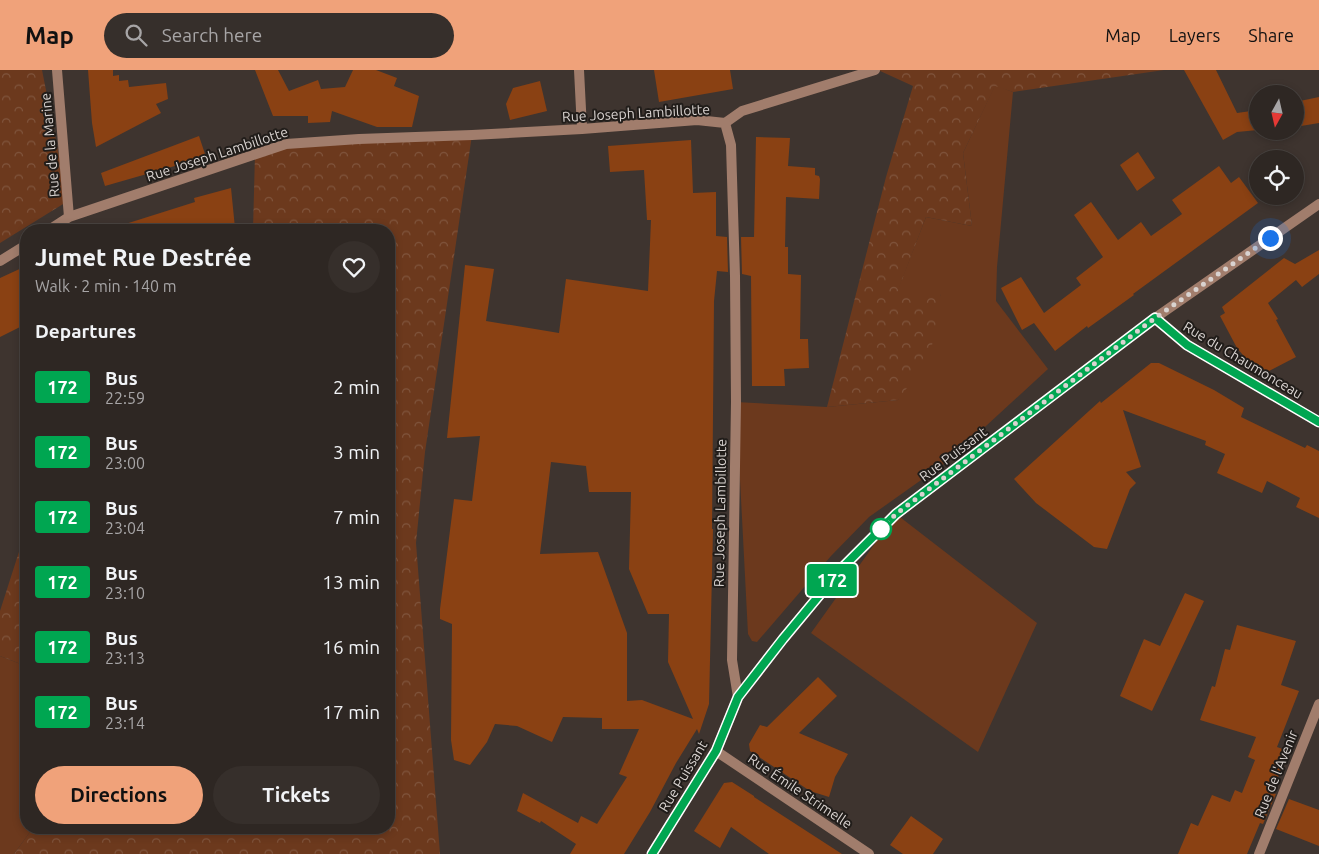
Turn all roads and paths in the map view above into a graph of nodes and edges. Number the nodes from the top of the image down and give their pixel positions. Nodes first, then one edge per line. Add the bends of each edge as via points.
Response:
1 (57, 70) edge
2 (579, 70) edge
3 (875, 70) edge
4 (725, 123) junction
5 (582, 129) junction
6 (1319, 204) edge
7 (69, 217) junction
8 (58, 224) edge
9 (20, 249) edge
10 (0, 262) edge
11 (1155, 318) junction
12 (1319, 422) edge
13 (738, 697) junction
14 (1319, 704) edge
15 (716, 751) junction
16 (652, 854) edge
17 (869, 854) edge
18 (1259, 854) edge

1 - 7 street, Rue de la Marine
2 - 5 street
3 - 4 street via 742,111
4 - 5 street, Rue Joseph Lambillotte via 697,120
4 - 13 street, Rue Joseph Lambillotte via 731,146 734,266 736,402 732,660
5 - 7 street, Rue Joseph Lambillotte via 286,144
6 - 11 street, Rue Puissant
7 - 8 street, Rue Joseph Lambillotte
9 - 10 street
11 - 12 street, Rue du Chaumonceau via 1187,345
11 - 13 street, Rue Puissant via 896,514 842,568
13 - 15 street, Rue Puissant
14 - 18 street, Rue de l'Avenir
15 - 16 street, Rue Puissant
15 - 17 street, Rue Émile Strimelle

